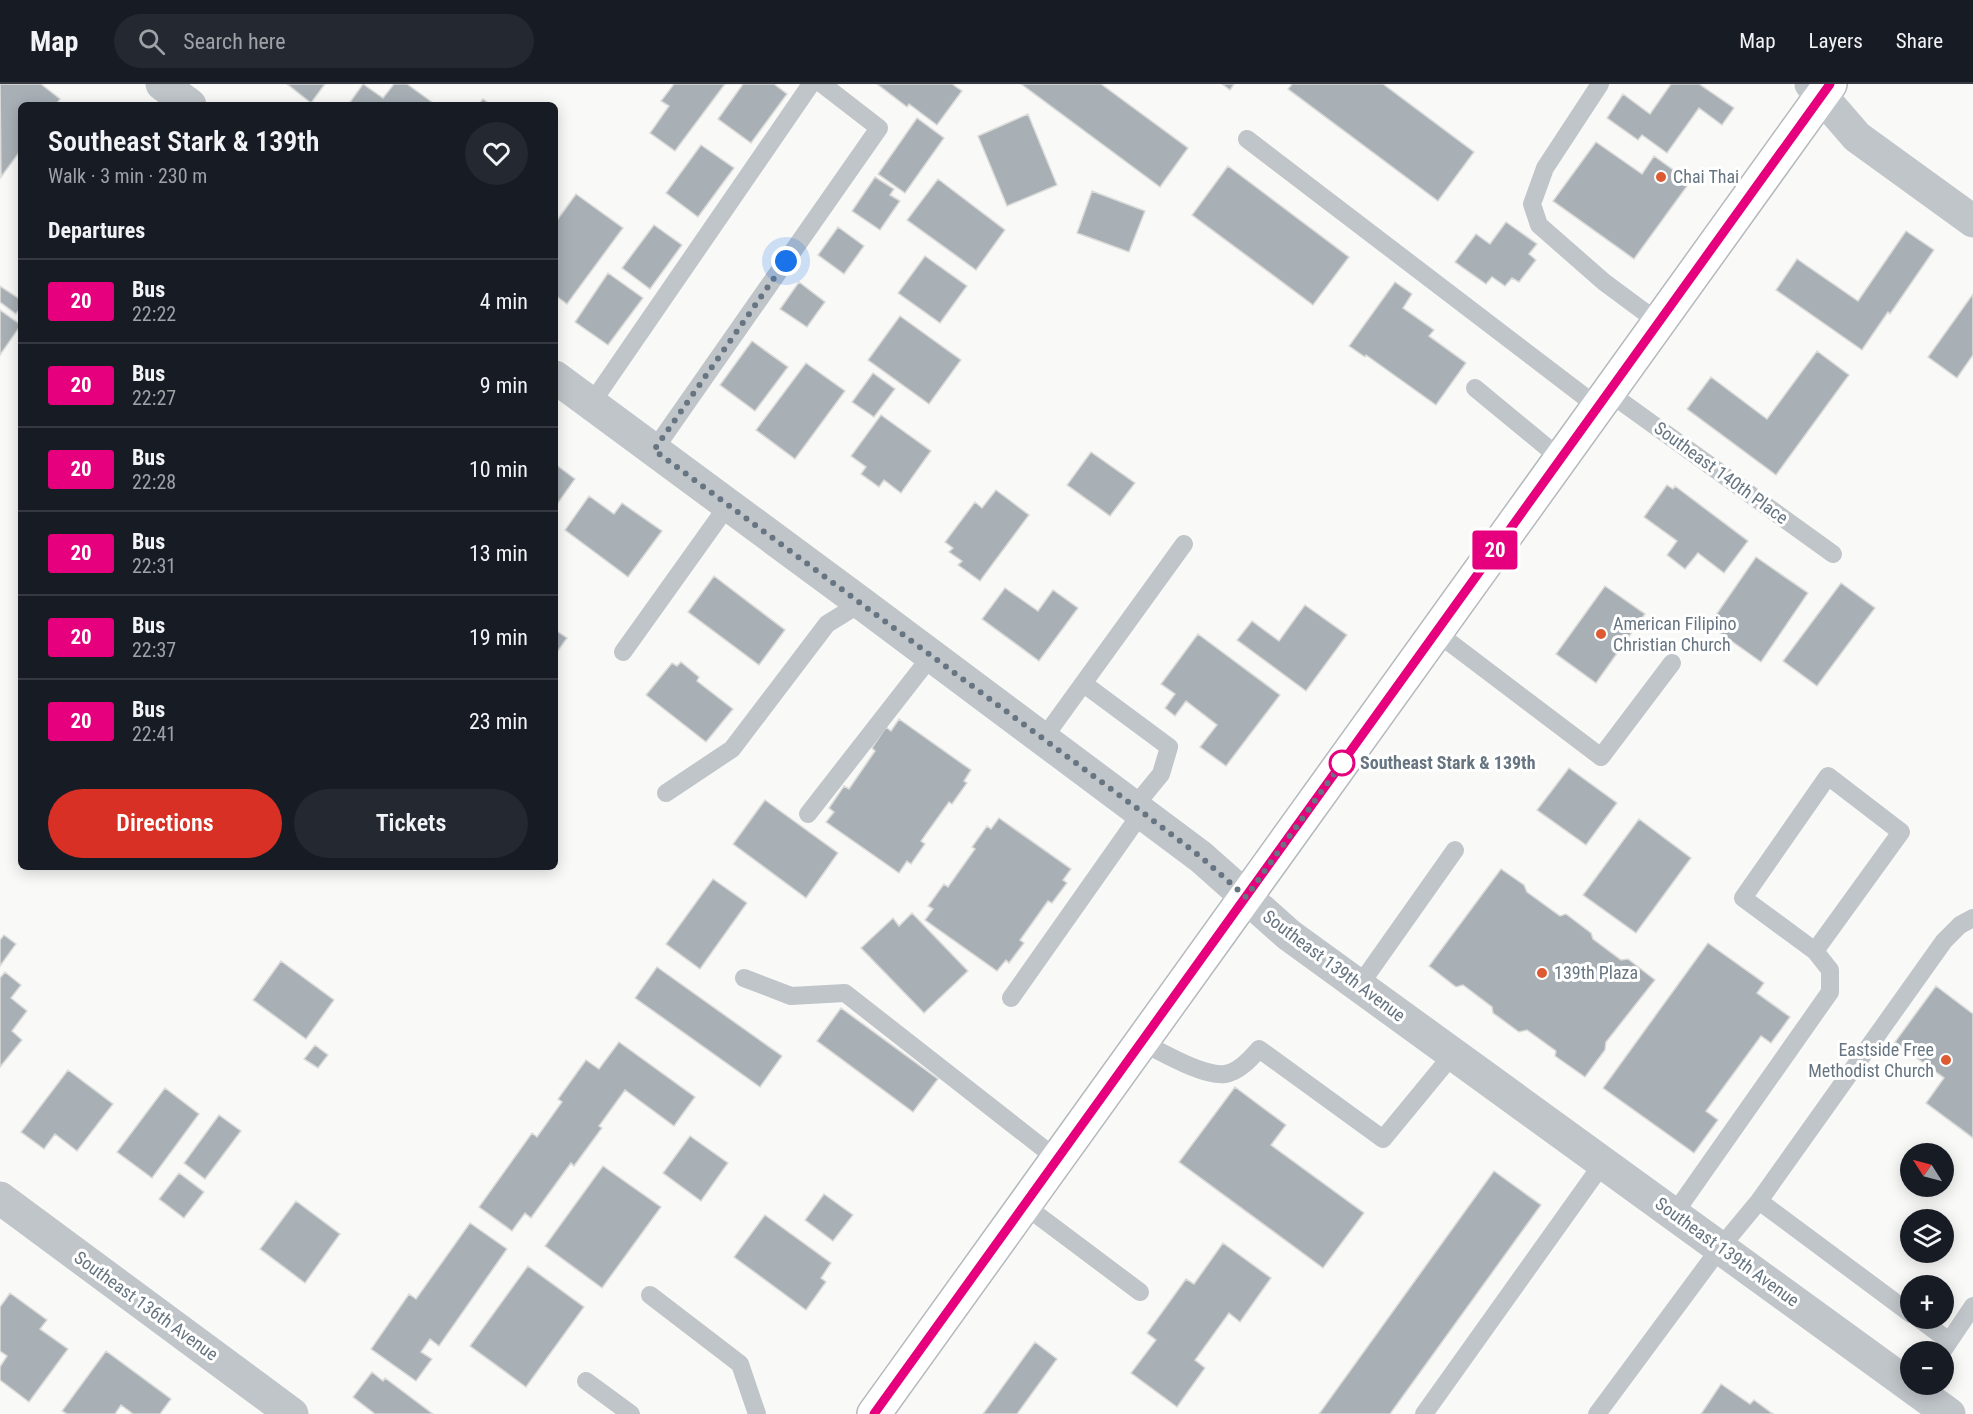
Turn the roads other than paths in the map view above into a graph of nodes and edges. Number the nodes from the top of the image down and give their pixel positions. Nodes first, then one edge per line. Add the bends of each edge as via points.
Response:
1 (811, 84) edge
2 (822, 84) edge
3 (1600, 84) edge
4 (1821, 88) edge
5 (1247, 139) dead end
6 (1973, 221) edge
7 (1659, 322) junction
8 (558, 379) edge
9 (1475, 388) dead end
10 (1603, 400) junction
11 (591, 404) junction
12 (654, 450) junction
13 (1561, 459) junction
14 (728, 505) junction
15 (1184, 544) dead end
16 (1833, 554) dead end
17 (861, 603) junction
18 (1436, 632) junction
19 (623, 652) dead end
20 (932, 655) junction
21 (1672, 663) dead end
22 (1084, 684) junction
23 (1043, 739) junction
24 (666, 793) dead end
25 (1138, 810) junction
26 (808, 814) dead end
27 (1455, 850) dead end
28 (1246, 897) junction
29 (1973, 918) edge
30 (1815, 951) junction
31 (744, 978) dead end
32 (1359, 986) junction
33 (1011, 998) dead end
34 (1142, 1042) junction
35 (1453, 1054) junction
36 (1057, 1159) junction
37 (1603, 1163) junction
38 (0, 1198) edge
39 (1759, 1201) junction
40 (1024, 1205) junction
41 (1674, 1214) junction
42 (1720, 1248) junction
43 (1140, 1292) dead end
44 (650, 1295) dead end
45 (1900, 1306) edge
46 (1973, 1306) edge
47 (1929, 1329) edge
48 (1940, 1341) edge
49 (1948, 1341) edge
50 (1900, 1375) edge
51 (586, 1381) dead end
52 (1926, 1395) edge
53 (292, 1414) edge
54 (631, 1414) edge
55 (757, 1414) edge
56 (874, 1414) edge
57 (1424, 1414) edge
58 (1598, 1414) edge
59 (1949, 1414) edge

1 - 11 lane
2 - 12 lane via 879,129
3 - 7 lane via 1545,168 1532,204 1539,225 1604,282
4 - 6 street via 1857,137
4 - 7 main road
5 - 10 lane, Southeast 140th Place
7 - 10 main road
8 - 11 street, Southeast 139th Avenue
9 - 13 lane
10 - 13 main road
10 - 16 lane, Southeast 140th Place
11 - 12 street, Southeast 139th Avenue
12 - 14 street, Southeast 139th Avenue
13 - 18 main road
14 - 17 street, Southeast 139th Avenue
14 - 19 lane
15 - 22 lane
17 - 20 street, Southeast 139th Avenue
17 - 24 lane via 826,624 732,749
18 - 21 lane via 1601,757
18 - 28 main road
20 - 23 street, Southeast 139th Avenue
20 - 26 lane
22 - 23 lane
22 - 25 lane via 1168,747 1161,774
23 - 25 street, Southeast 139th Avenue
25 - 28 street, Southeast 139th Avenue
25 - 33 lane
27 - 32 lane
28 - 32 street, Southeast 139th Avenue via 1288,935
28 - 34 main road
29 - 39 lane via 1944,941
30 - 30 lane via 1743,898 1828,776 1901,832
30 - 41 lane via 1830,970 1830,992
31 - 36 lane via 791,996 845,993
32 - 35 street, Southeast 139th Avenue
34 - 35 lane via 1204,1071 1226,1074 1247,1062 1259,1049 1383,1139
34 - 36 main road
35 - 37 street, Southeast 139th Avenue
36 - 40 main road
37 - 41 street, Southeast 139th Avenue
37 - 57 lane
38 - 53 street, Southeast 136th Avenue
39 - 42 lane
39 - 45 lane
40 - 43 lane
40 - 56 main road
41 - 42 street, Southeast 139th Avenue
42 - 50 street, Southeast 139th Avenue
42 - 58 lane
44 - 55 lane via 740,1364
46 - 49 lane
47 - 48 lane
51 - 54 lane
52 - 59 street, Southeast 139th Avenue

